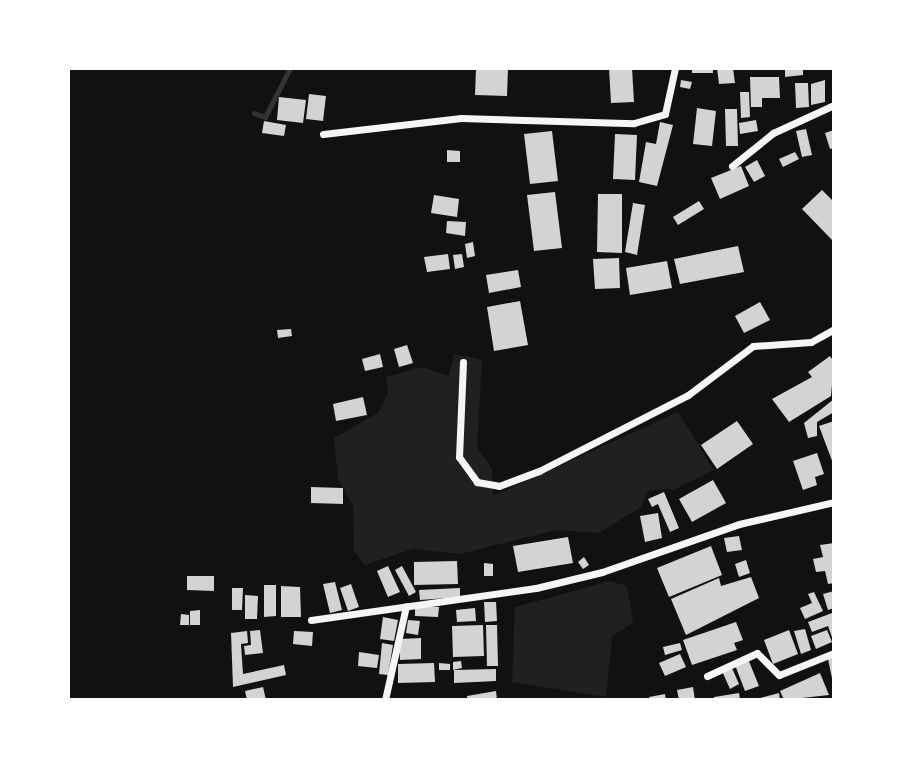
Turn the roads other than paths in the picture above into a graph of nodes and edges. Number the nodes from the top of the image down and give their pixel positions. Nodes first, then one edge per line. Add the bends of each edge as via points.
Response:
1 (675, 68) edge
2 (834, 105) edge
3 (323, 134) dead end
4 (732, 166) dead end
5 (834, 329) edge
6 (463, 362) dead end
7 (834, 502) edge
8 (406, 606) junction
9 (311, 620) dead end
10 (834, 653) edge
11 (707, 676) dead end
12 (385, 700) edge

1 - 3 street via 665,114 634,123 461,118
2 - 4 street via 773,133
5 - 6 street via 811,342 753,346 688,395 499,486 477,482 459,457
7 - 8 street via 739,524 602,572 470,600
8 - 9 street
8 - 12 street
10 - 11 street via 779,675 757,653

